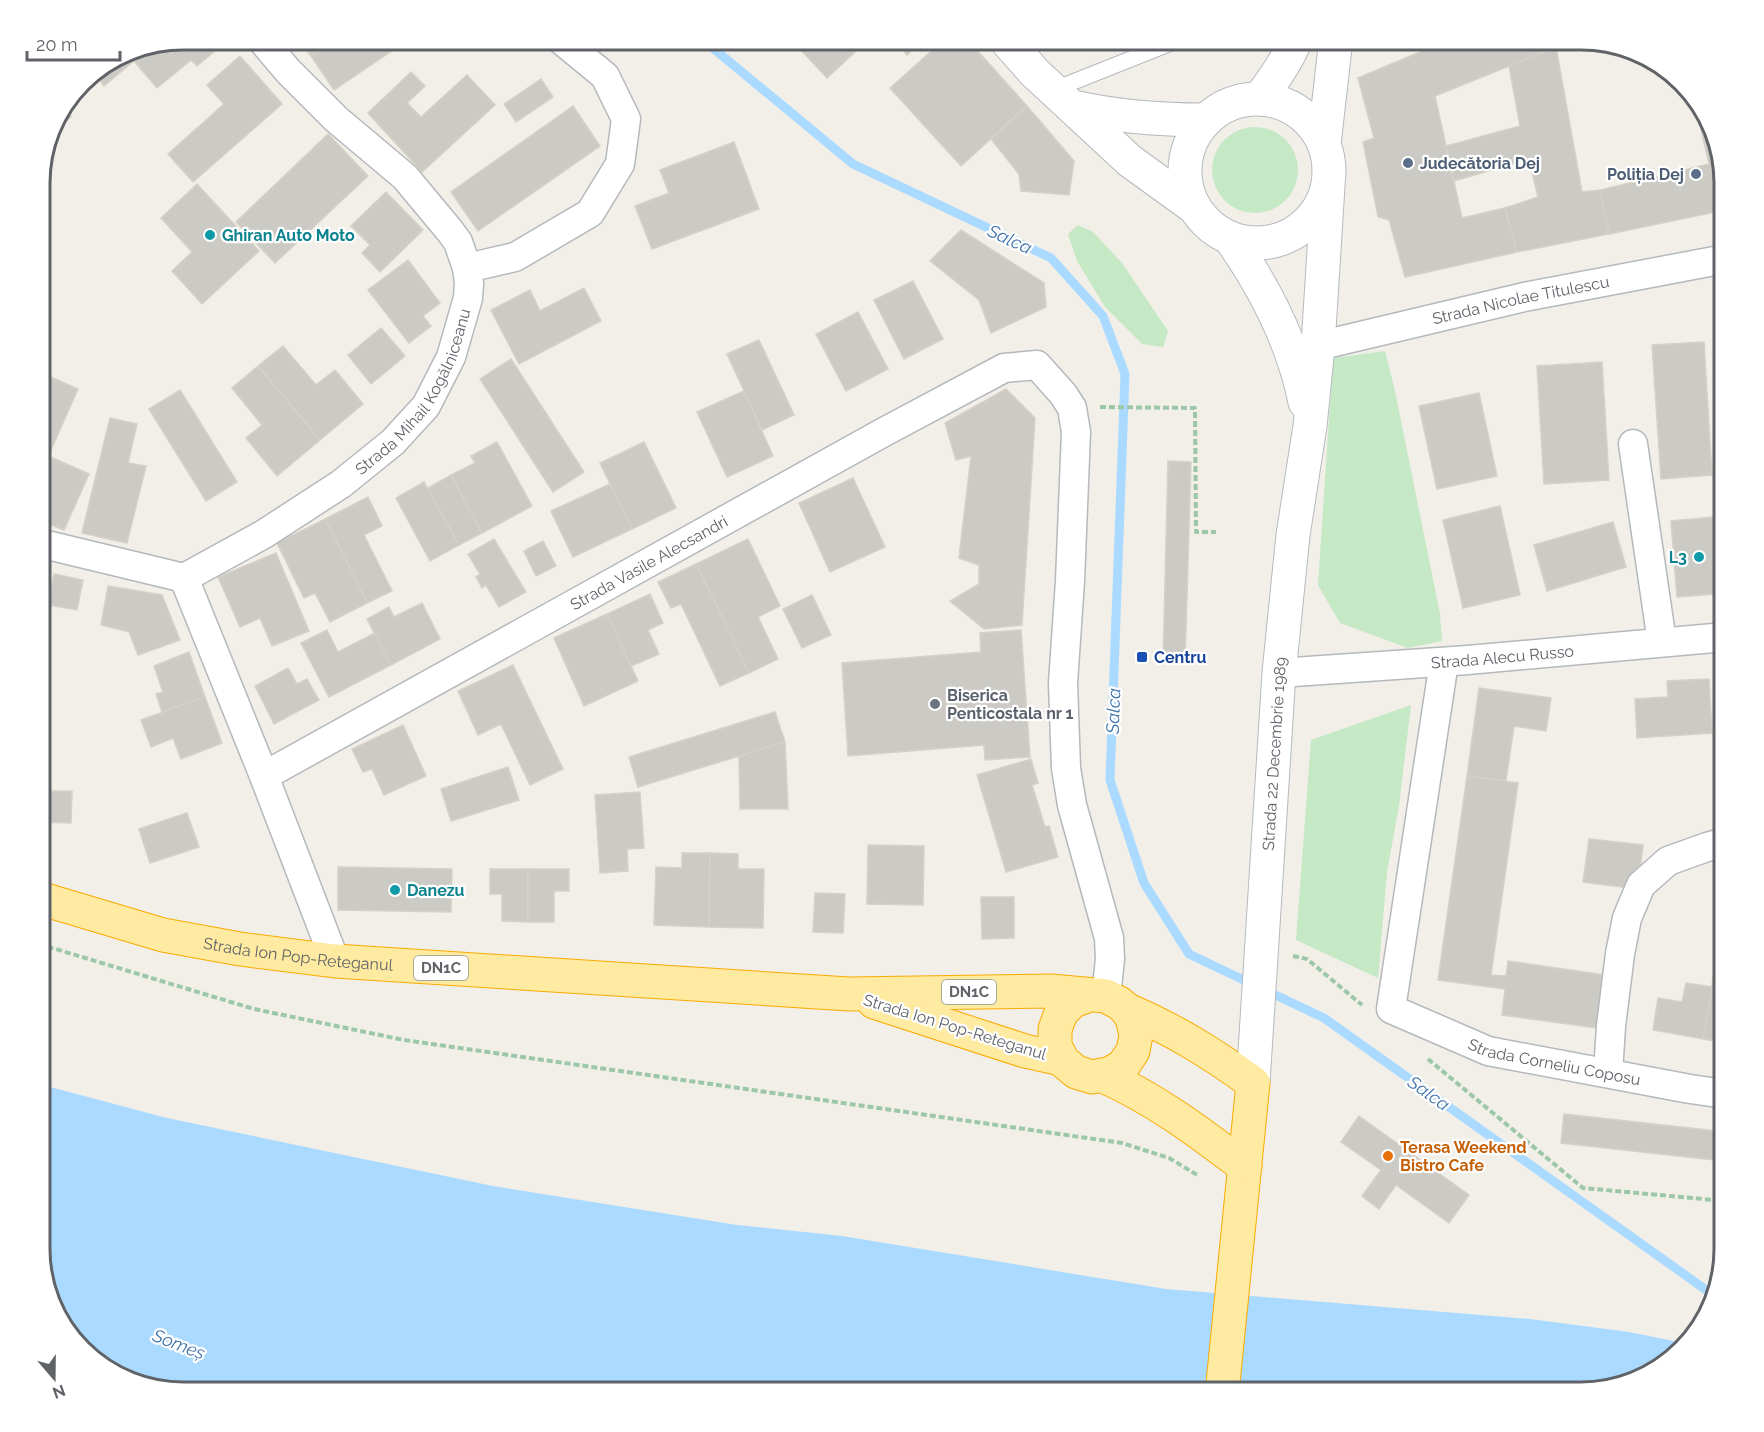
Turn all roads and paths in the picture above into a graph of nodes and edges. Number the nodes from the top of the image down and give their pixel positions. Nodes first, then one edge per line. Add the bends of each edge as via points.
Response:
1 (270, 50) edge
2 (573, 50) edge
3 (1015, 50) edge
4 (1159, 50) edge
5 (1292, 50) edge
6 (1335, 50) edge
7 (1260, 98) junction
8 (1063, 99) junction
9 (1206, 120) junction
10 (1324, 144) junction
11 (1328, 186) junction
12 (1195, 208) junction
13 (1230, 238) junction
14 (1714, 261) edge
15 (467, 268) junction
16 (1318, 346) junction
17 (1094, 407) dead end
18 (1310, 426) junction
19 (1633, 444) dead end
20 (1216, 532) dead end
21 (50, 546) edge
22 (184, 578) junction
23 (1714, 638) edge
24 (1662, 642) junction
25 (1444, 662) junction
26 (1279, 673) junction
27 (264, 776) junction
28 (1714, 845) edge
29 (50, 901) edge
30 (50, 947) edge
31 (1262, 948) junction
32 (335, 961) junction
33 (849, 994) junction
34 (1107, 1000) junction
35 (1381, 1011) junction
36 (1426, 1058) dead end
37 (1061, 1059) junction
38 (1608, 1073) junction
39 (1101, 1075) junction
40 (1253, 1083) junction
41 (1714, 1092) edge
42 (1245, 1167) junction
43 (1200, 1177) dead end
44 (1714, 1200) edge
45 (1223, 1382) edge

1 - 15 street, Strada Mihail Kogălniceanu via 336,119 405,177 450,231
2 - 15 street via 604,76 626,119 620,164 590,213 515,257
3 - 8 main road
4 - 8 lane
5 - 7 main road
6 - 10 main road
7 - 9 main road via 1231,103
7 - 10 main road via 1292,107 1306,117
8 - 9 main road via 1118,116
8 - 12 main road via 1130,160
9 - 12 main road via 1187,152 1187,190
10 - 11 main road
11 - 13 main road via 1312,218 1299,230 1266,243
11 - 16 main road, Strada 22 Decembrie 1989
12 - 13 main road via 1216,231
13 - 18 main road, Strada 22 Decembrie 1989 via 1278,318 1292,351
14 - 16 street, Strada Nicolae Titulescu via 1524,297
15 - 22 street, Strada Mihail Kogălniceanu via 468,298 451,357 426,406 400,435 341,484 264,534
16 - 18 main road, Strada 22 Decembrie 1989
17 - 20 path via 1195,408 1197,532
18 - 26 main road, Strada 22 Decembrie 1989 via 1293,535
19 - 24 street
21 - 22 street
22 - 27 street
23 - 24 street, Strada Alecu Russo
24 - 25 street, Strada Alecu Russo
25 - 26 street, Strada Alecu Russo
25 - 35 street
26 - 31 main road, Strada 22 Decembrie 1989
27 - 32 street
27 - 34 street, Strada Vasile Alecsandri via 1004,368 1037,365 1068,401 1076,432 1063,683 1066,768 1072,805 1109,938
28 - 38 street via 1668,861 1641,885 1627,918 1620,954
29 - 32 highway, Strada Ion Pop-Reteganul / DN1C via 163,935
30 - 43 path via 254,1009 393,1038 1122,1143 1169,1158
31 - 35 path via 1306,959
31 - 40 main road, Strada 22 Decembrie 1989
32 - 33 highway, Strada Ion Pop-Reteganul / DN1C
33 - 34 highway, Strada Ion Pop-Reteganul / DN1C via 1051,991
33 - 37 highway, Strada Ion Pop-Reteganul / DN1C
34 - 37 highway via 1073,1001 1061,1013 1055,1029 1055,1046
34 - 39 highway via 1132,1018 1136,1035 1133,1051 1123,1066
34 - 40 highway, Strada Ion Pop-Reteganul / DN1C via 1188,1039
35 - 38 street, Strada Corneliu Coposu via 1488,1051
36 - 44 path via 1582,1188
37 - 39 highway, DN1C via 1076,1072 1092,1077
38 - 41 street, Strada Corneliu Coposu
39 - 42 highway, DN1C via 1156,1103
40 - 42 highway
42 - 45 highway

